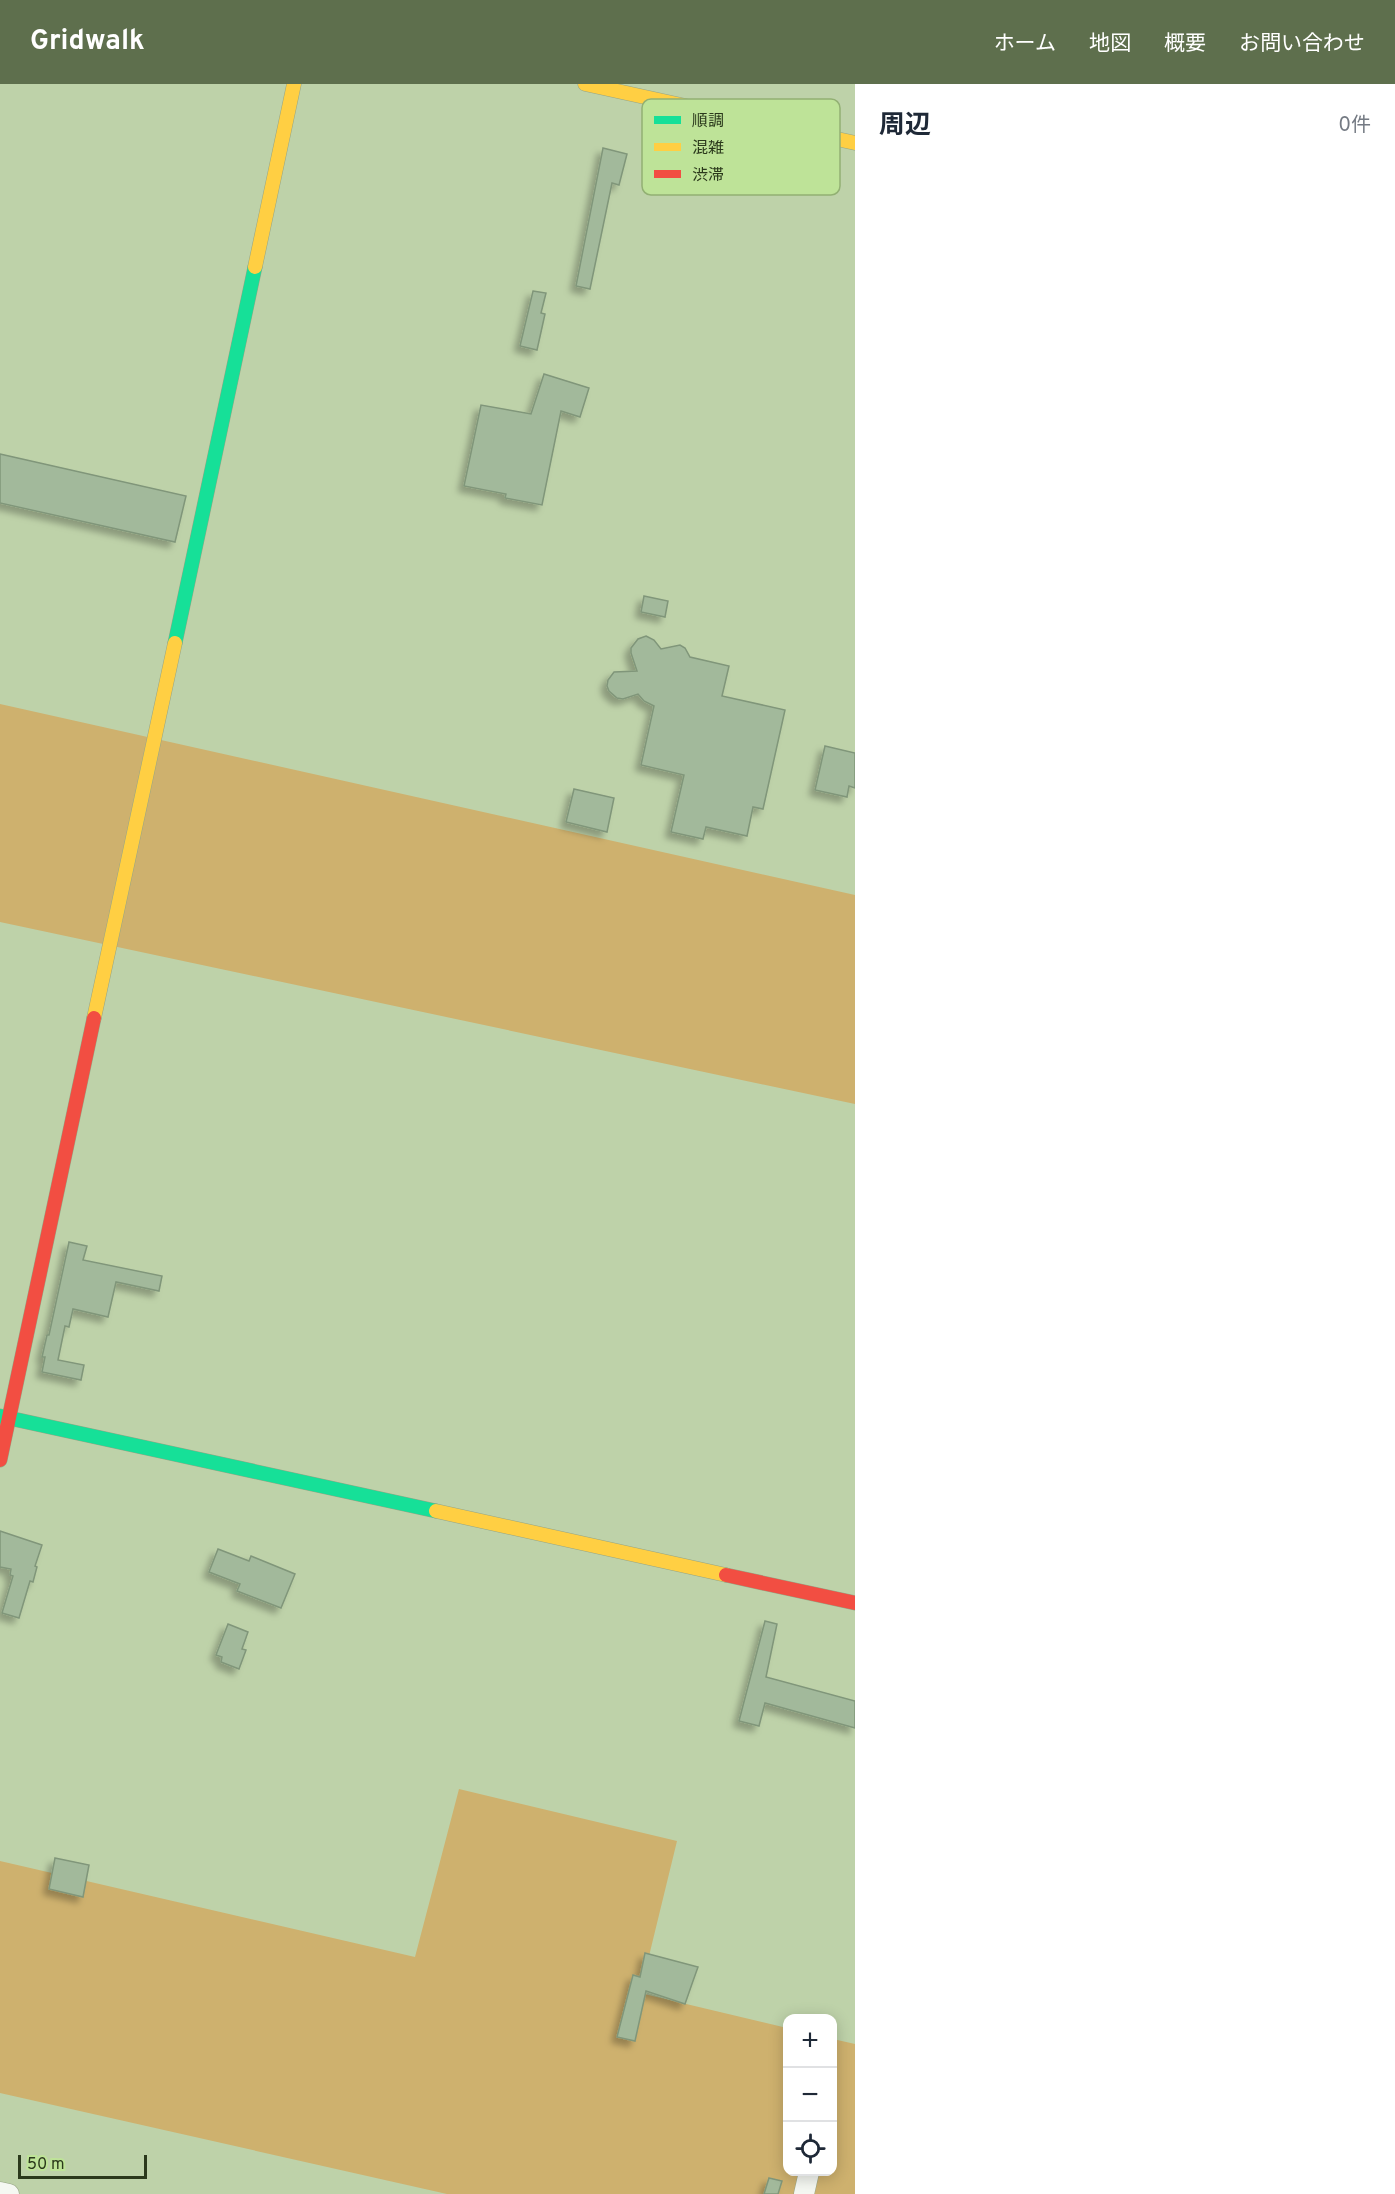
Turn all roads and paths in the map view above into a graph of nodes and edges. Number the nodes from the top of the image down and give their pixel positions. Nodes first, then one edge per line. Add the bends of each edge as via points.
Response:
1 (294, 84) edge
2 (585, 84) edge
3 (654, 99) edge
4 (840, 140) edge
5 (855, 143) edge
6 (5, 1417) edge
7 (0, 1460) edge
8 (855, 1604) edge
9 (809, 2176) edge
10 (0, 2192) edge
11 (9, 2194) edge
12 (804, 2194) edge

1 - 6 street
2 - 3 street
4 - 5 street
6 - 7 street
6 - 8 street
9 - 12 street
10 - 11 street

